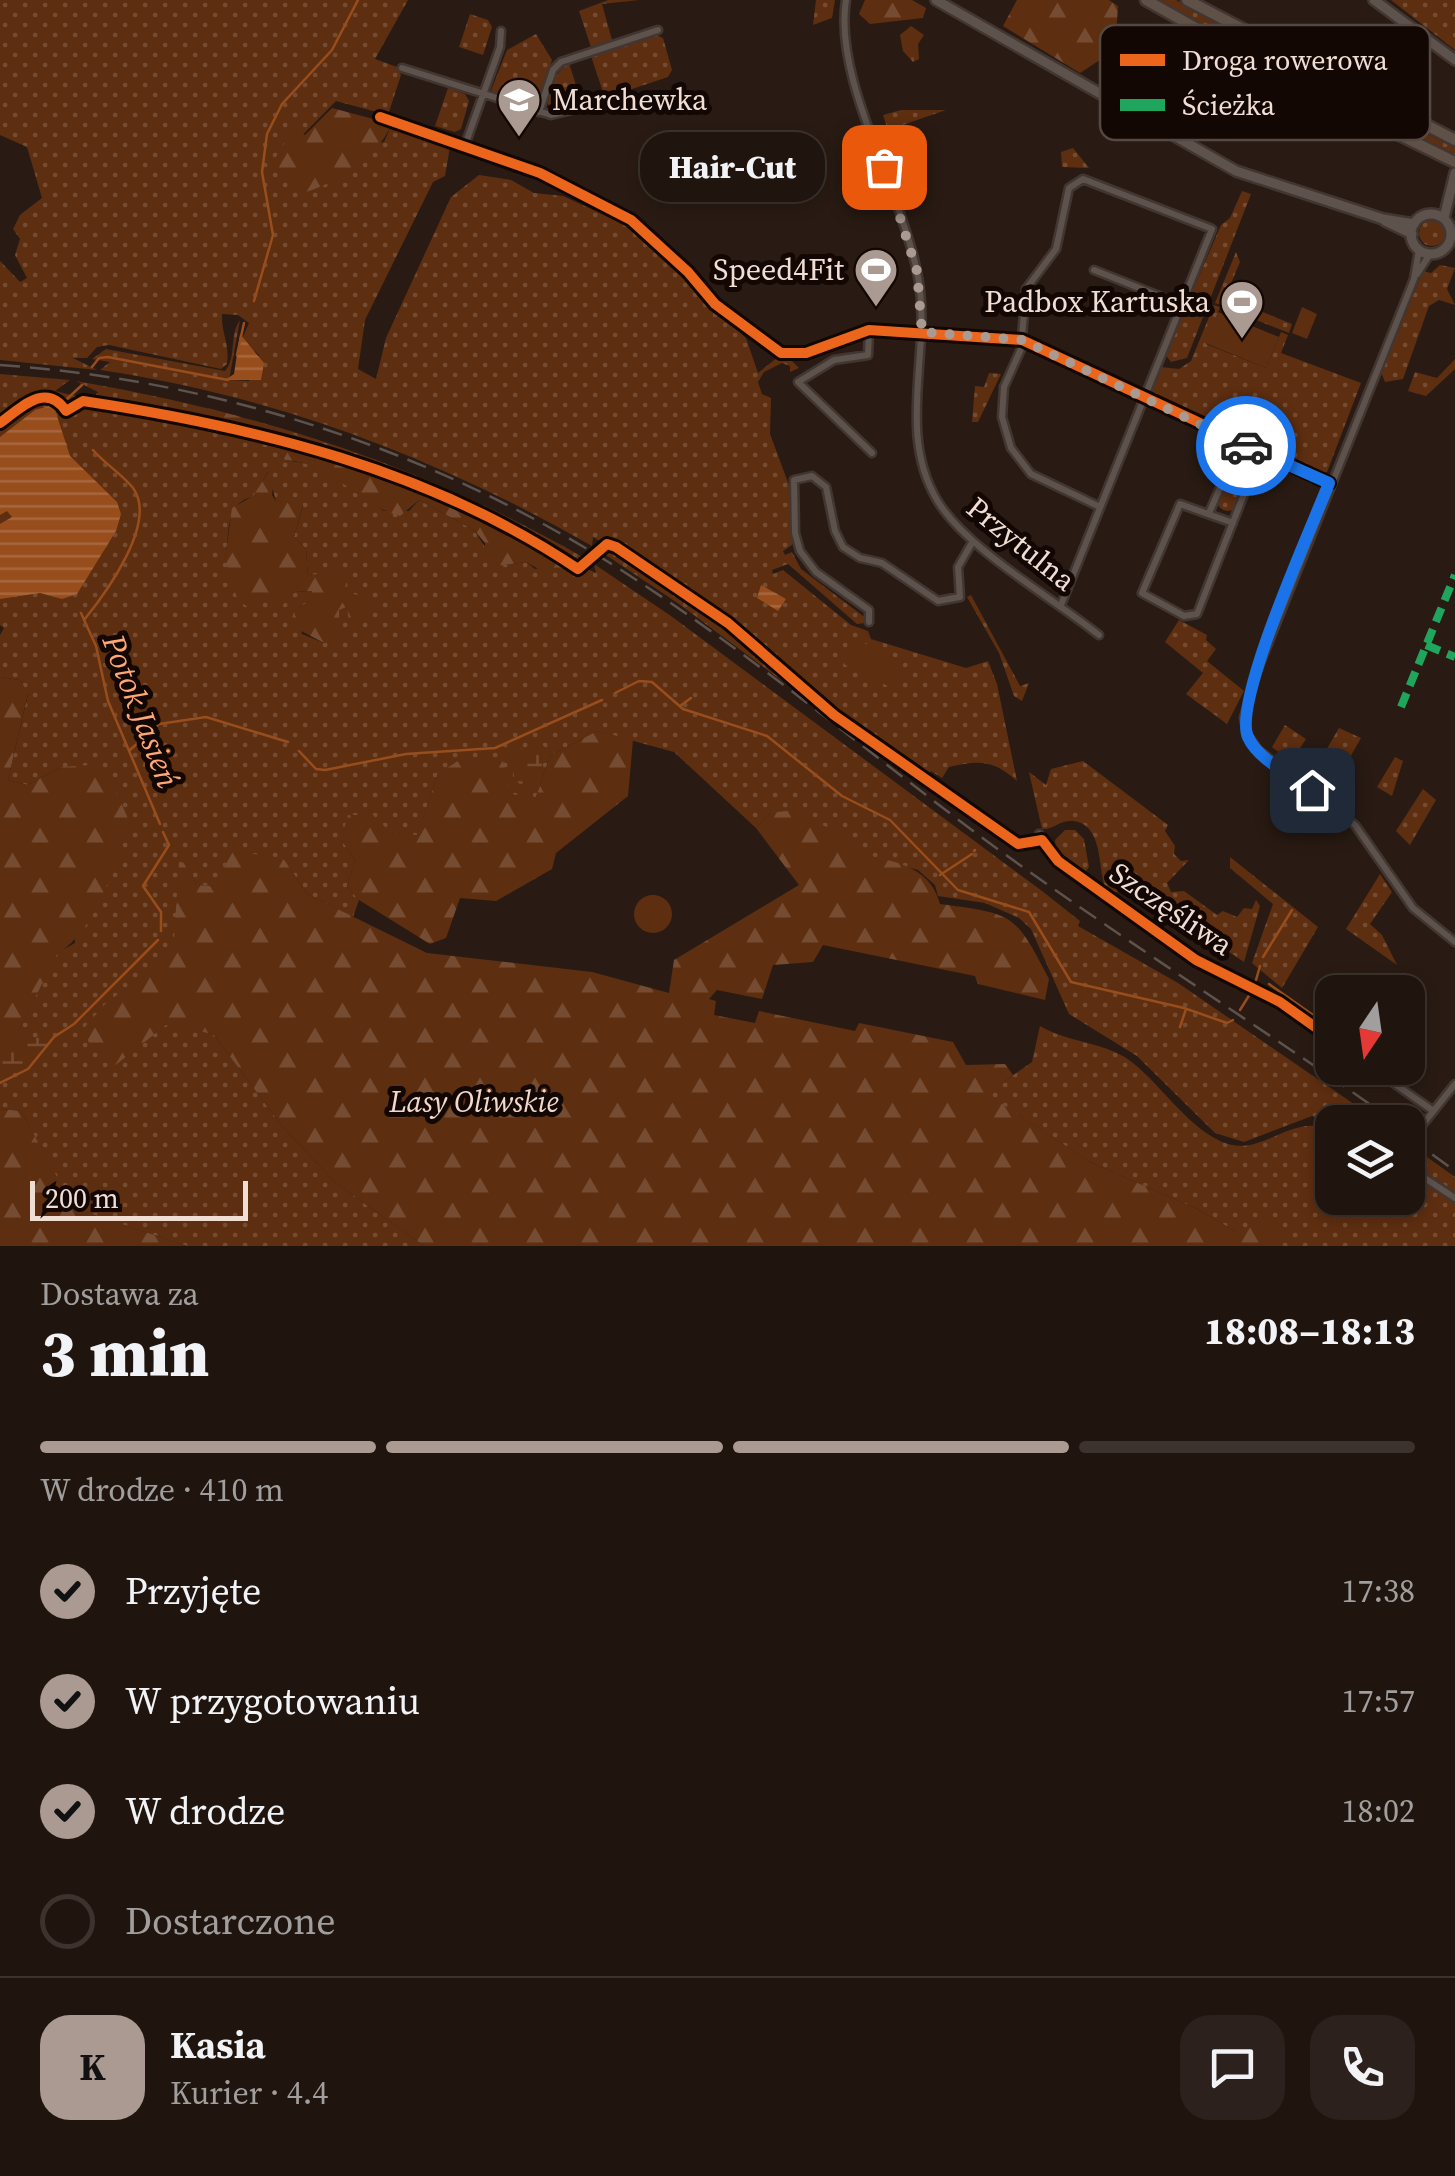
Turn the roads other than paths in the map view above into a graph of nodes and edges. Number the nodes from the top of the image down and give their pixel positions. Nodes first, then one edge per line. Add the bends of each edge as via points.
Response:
1 (850, 0) edge
2 (936, 0) edge
3 (1146, 0) edge
4 (1187, 0) edge
5 (1374, 0) edge
6 (1190, 25) edge
7 (1235, 25) edge
8 (1408, 25) edge
9 (658, 30) dead end
10 (500, 31) dead end
11 (1430, 41) edge
12 (1455, 60) edge
13 (402, 68) dead end
14 (483, 95) junction
15 (1100, 95) edge
16 (598, 104) dead end
17 (540, 112) junction
18 (380, 117) dead end
19 (1430, 127) edge
20 (1177, 140) edge
21 (1410, 140) edge
22 (1455, 140) edge
23 (466, 145) junction
24 (1455, 162) edge
25 (1455, 173) edge
26 (1438, 216) junction
27 (1413, 229) junction
28 (1450, 245) edge
29 (1424, 252) junction
30 (1455, 257) edge
31 (1094, 270) dead end
32 (1182, 305) junction
33 (870, 330) junction
34 (922, 332) junction
35 (1022, 340) junction
36 (1144, 397) junction
37 (1240, 443) junction
38 (872, 453) dead end
39 (1224, 478) junction
40 (1329, 483) junction
41 (1100, 508) junction
42 (1209, 513) junction
43 (1232, 523) junction
44 (974, 541) junction
45 (1061, 605) junction
46 (870, 622) dead end
47 (1099, 635) dead end
48 (1040, 837) dead end
49 (1455, 942) edge
50 (1315, 1028) edge
51 (1455, 1084) edge
52 (1396, 1085) edge
53 (1432, 1110) junction
54 (1425, 1120) edge
55 (1425, 1178) edge
56 (1455, 1198) edge

1 - 34 street, Przytulna via 844,12 847,54 917,271
2 - 15 street
3 - 6 main road
4 - 7 main road
5 - 8 street
9 - 17 street via 561,62
10 - 14 street
11 - 12 street
13 - 14 street
14 - 17 street
14 - 23 street
16 - 17 street via 563,114
18 - 23 street
19 - 22 main road
20 - 27 street via 1259,179
21 - 24 main road
23 - 33 street via 540,172 631,220 715,304 772,348 806,353
25 - 26 street
26 - 27 street
26 - 28 street via 1450,228
27 - 29 street
28 - 29 street
28 - 30 street
29 - 40 street
31 - 32 street
32 - 35 street via 1212,228 1090,180 1072,183 1059,243 1026,289
32 - 36 street
33 - 34 street
33 - 38 street via 868,355 834,360 798,382
34 - 35 street
34 - 44 street, Przytulna via 918,451 931,490
35 - 36 street
35 - 41 street via 1002,396 1011,448 1042,482
36 - 37 street
36 - 41 street
37 - 39 street
37 - 40 street
39 - 42 street
39 - 43 street via 1245,491
40 - 49 street via 1260,660 1245,730 1258,750 1355,825 1421,918
41 - 45 street
42 - 43 street
42 - 43 street via 1180,504 1142,594 1184,616 1197,614
44 - 45 street, Przytulna
44 - 46 street via 958,568 960,596 938,601 882,563 844,547 826,487 812,476 796,478 794,533 800,551 816,572 869,610
45 - 47 street, Przytulna
48 - 50 street, Szczęśliwa via 1058,861 1196,960
51 - 53 street
52 - 53 street
53 - 54 street, bridge
55 - 56 street

